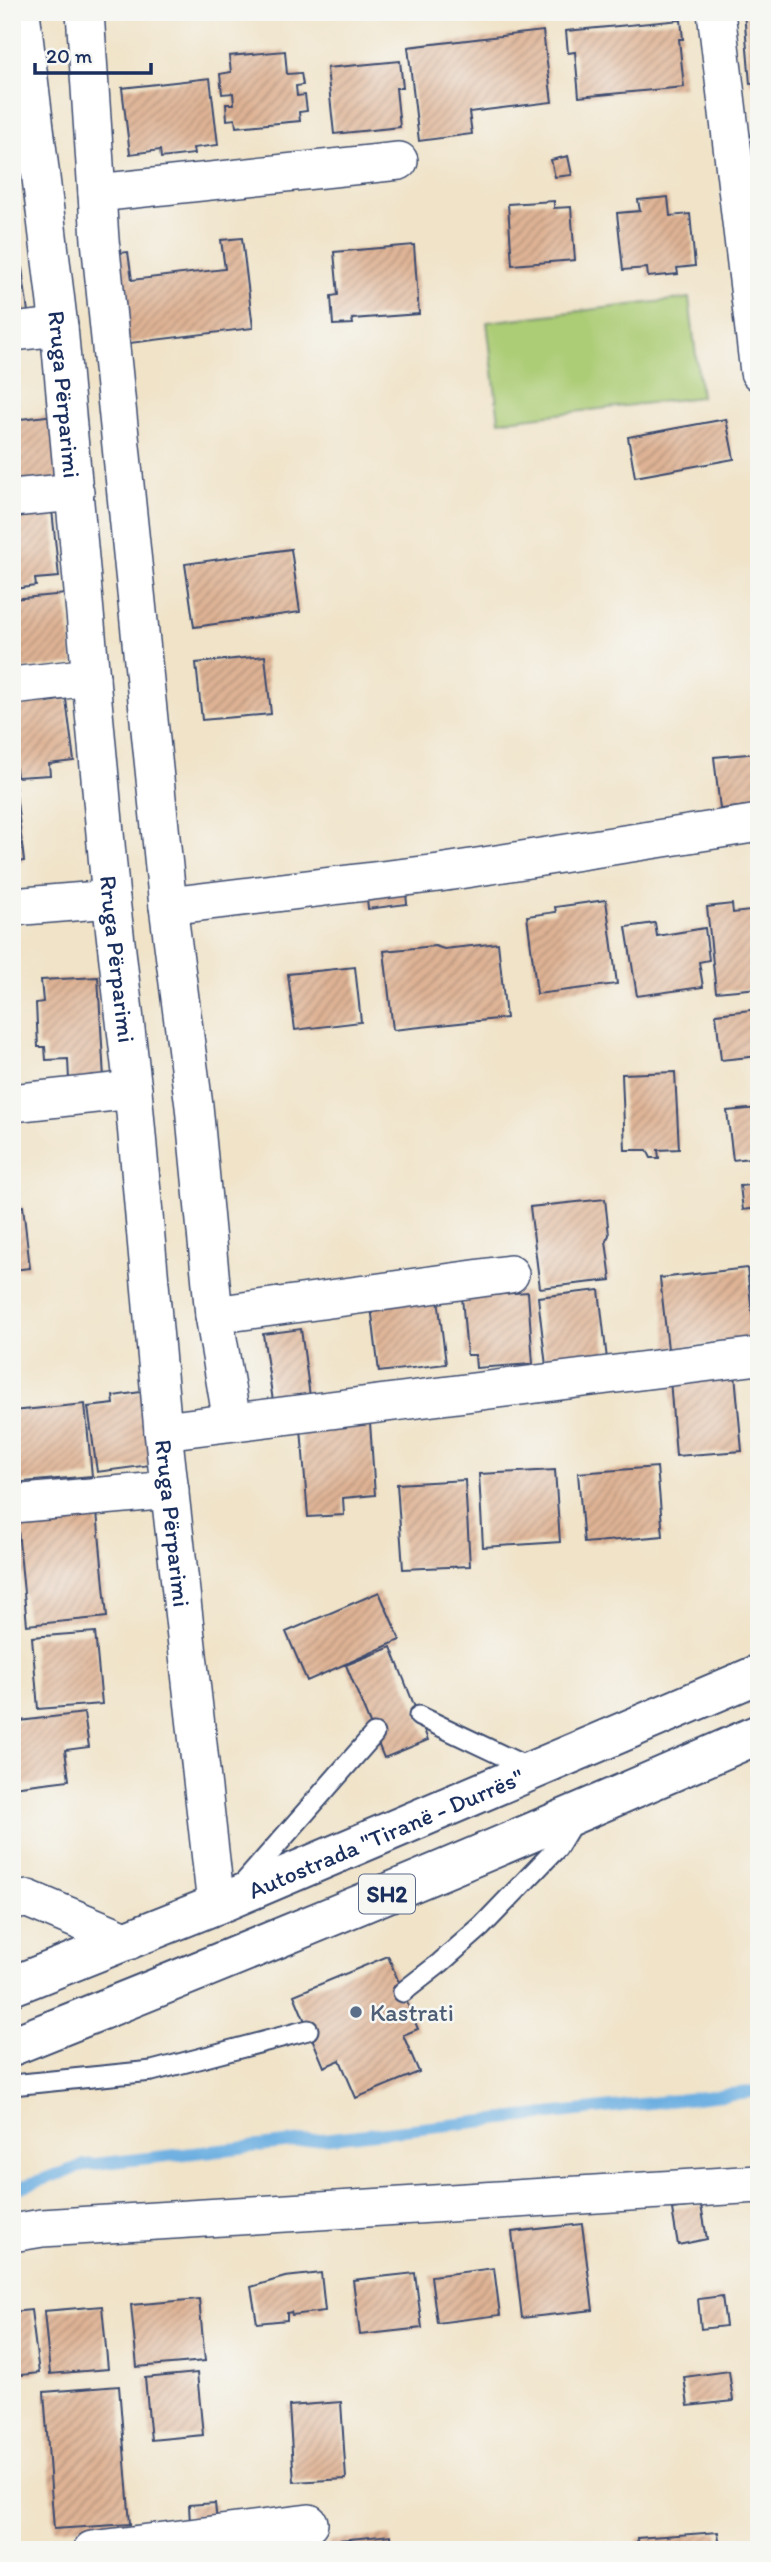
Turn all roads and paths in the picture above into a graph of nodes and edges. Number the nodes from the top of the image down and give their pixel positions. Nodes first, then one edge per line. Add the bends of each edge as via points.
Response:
1 (21, 12) edge
2 (85, 12) edge
3 (716, 12) edge
4 (744, 115) edge
5 (399, 161) dead end
6 (97, 193) junction
7 (59, 327) junction
8 (12, 332) edge
9 (759, 372) edge
10 (75, 492) junction
11 (12, 498) edge
12 (91, 677) junction
13 (12, 686) edge
14 (759, 823) edge
15 (111, 899) junction
16 (168, 906) junction
17 (12, 907) edge
18 (133, 1090) junction
19 (12, 1103) edge
20 (510, 1274) dead end
21 (214, 1315) junction
22 (759, 1356) edge
23 (232, 1422) junction
24 (163, 1431) junction
25 (170, 1490) junction
26 (12, 1504) edge
27 (759, 1674) edge
28 (419, 1716) dead end
29 (374, 1734) dead end
30 (759, 1734) edge
31 (534, 1770) junction
32 (577, 1814) junction
33 (12, 1901) edge
34 (222, 1902) junction
35 (128, 1941) junction
36 (12, 1986) edge
37 (403, 1992) dead end
38 (308, 2030) dead end
39 (12, 2046) edge
40 (12, 2085) edge
41 (759, 2184) edge
42 (12, 2233) edge
43 (309, 2523) dead end
44 (92, 2550) edge

1 - 7 street, Rruga Përparimi
2 - 6 street, Rruga Përparimi
3 - 4 street
4 - 9 street
5 - 6 street
6 - 16 street, Rruga Përparimi
7 - 8 street
7 - 10 street, Rruga Përparimi
10 - 11 street
10 - 12 street, Rruga Përparimi
12 - 13 street
12 - 15 street, Rruga Përparimi
14 - 16 street via 439,873
15 - 17 street
15 - 18 street, Rruga Përparimi
16 - 21 street, Rruga Përparimi
18 - 19 street
18 - 24 street, Rruga Përparimi
20 - 21 street
21 - 23 street, Rruga Përparimi
22 - 23 street
23 - 24 street
24 - 25 street, Rruga Përparimi
25 - 26 street
25 - 34 street, Rruga Përparimi
27 - 31 highway, Autostrada "Tiranë - Durrës" / SH2
28 - 31 lane
29 - 34 lane
30 - 32 highway, SH2
31 - 34 highway, Autostrada "Tiranë - Durrës" / SH2
32 - 37 lane via 558,1848 482,1926
32 - 39 highway, SH2
33 - 35 street via 27,1899
34 - 35 highway, Autostrada "Tiranë - Durrës" / SH2
35 - 36 highway, Autostrada "Tiranë - Durrës" / SH2
38 - 40 lane via 152,2071
41 - 42 street
43 - 44 street

